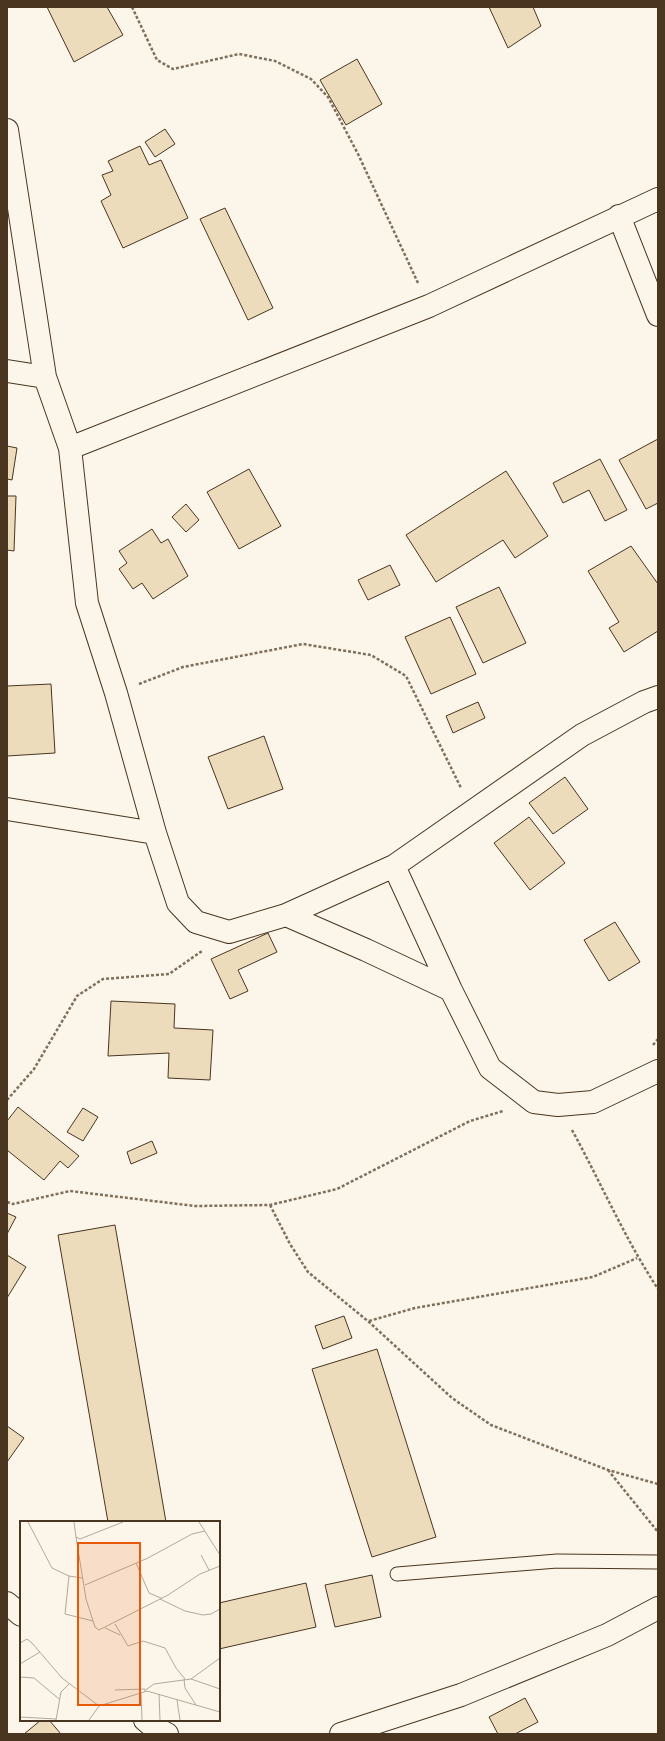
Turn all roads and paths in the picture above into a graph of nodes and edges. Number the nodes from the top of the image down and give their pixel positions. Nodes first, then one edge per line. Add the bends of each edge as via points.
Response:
1 (132, 7) edge
2 (7, 130) edge
3 (658, 199) edge
4 (619, 216) junction
5 (429, 306) junction
6 (658, 315) edge
7 (7, 372) edge
8 (44, 377) junction
9 (70, 448) junction
10 (116, 693) junction
11 (658, 697) edge
12 (7, 809) edge
13 (472, 811) junction
14 (155, 833) junction
15 (394, 866) junction
16 (286, 915) junction
17 (229, 932) junction
18 (451, 990) junction
19 (658, 1070) edge
20 (7, 1100) edge
21 (534, 1102) junction
22 (558, 1105) junction
23 (7, 1202) edge
24 (270, 1205) junction
25 (637, 1258) junction
26 (658, 1289) edge
27 (369, 1322) junction
28 (608, 1470) junction
29 (658, 1484) edge
30 (658, 1532) edge
31 (658, 1562) edge
32 (397, 1574) dead end
33 (7, 1603) edge
34 (658, 1608) edge
35 (20, 1614) edge
36 (146, 1721) edge
37 (167, 1734) edge
38 (341, 1734) edge

1 - 5 path via 157,60 173,69 239,54 275,61 310,79 328,98 358,154
2 - 8 street
3 - 4 street
4 - 5 street
4 - 6 street
5 - 9 street
7 - 8 street
8 - 9 street
9 - 10 street via 87,603
10 - 13 path via 183,667 303,644 371,655 406,676
10 - 14 street
11 - 13 street via 582,735
12 - 14 street
13 - 15 street
14 - 17 street via 178,903 196,922
15 - 16 street
15 - 18 street
16 - 17 street
16 - 18 street
17 - 20 path via 170,974 103,979 77,996 34,1069
18 - 21 street via 490,1068
19 - 22 street via 593,1102
21 - 22 street
21 - 24 path via 470,1121 337,1189
22 - 25 path via 594,1170
23 - 24 path via 13,1204 70,1191 195,1206
24 - 27 path via 308,1272
25 - 26 path
25 - 27 path via 593,1277 415,1308
27 - 28 path via 452,1398 490,1425
28 - 29 path
28 - 30 path
31 - 32 lane via 557,1561
33 - 35 street
34 - 38 street via 607,1635 461,1695
36 - 37 street

